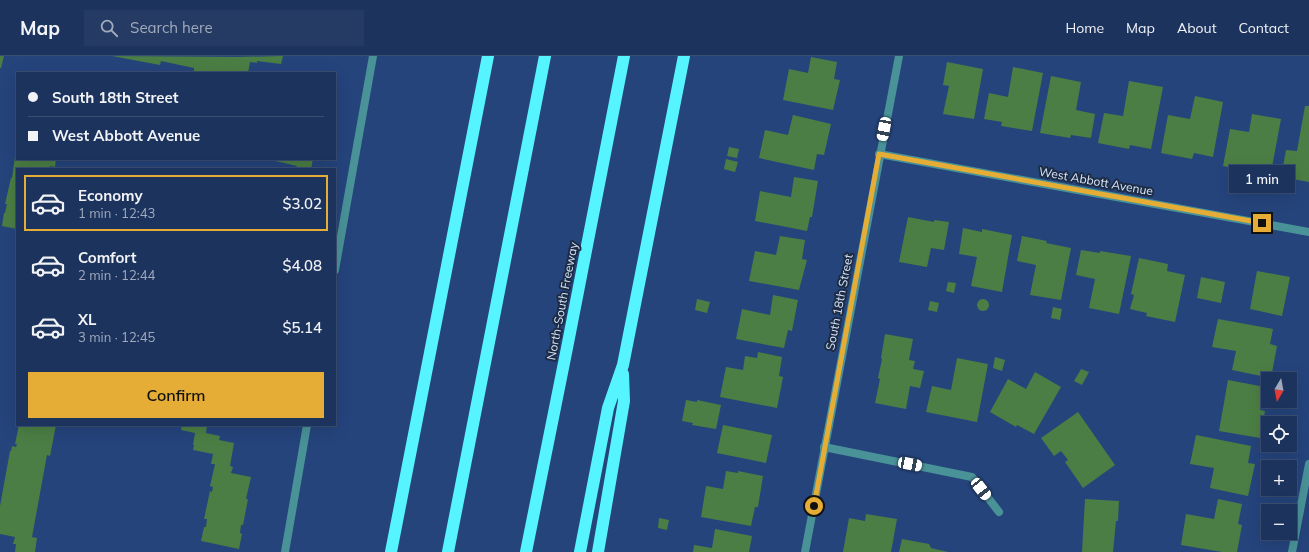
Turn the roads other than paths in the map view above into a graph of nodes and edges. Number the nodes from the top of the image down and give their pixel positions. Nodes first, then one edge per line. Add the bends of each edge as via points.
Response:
1 (373, 56) edge
2 (488, 56) edge
3 (545, 56) edge
4 (624, 56) edge
5 (684, 56) edge
6 (898, 56) edge
7 (879, 154) junction
8 (1309, 232) edge
9 (336, 264) edge
10 (623, 365) junction
11 (307, 426) edge
12 (824, 447) junction
13 (1309, 464) edge
14 (999, 512) dead end
15 (285, 552) edge
16 (391, 552) edge
17 (448, 552) edge
18 (526, 552) edge
19 (580, 552) edge
20 (598, 552) edge
21 (805, 552) edge
22 (1292, 552) edge

1 - 9 street
2 - 16 highway
3 - 17 highway
4 - 18 highway, North-South Freeway
5 - 10 highway
6 - 7 street, South 18th Street
7 - 8 street, West Abbott Avenue
7 - 12 street, South 18th Street
10 - 19 highway via 608,408
10 - 20 highway via 624,401
11 - 15 street
12 - 14 street via 972,477
12 - 21 street, South 18th Street
13 - 22 street

